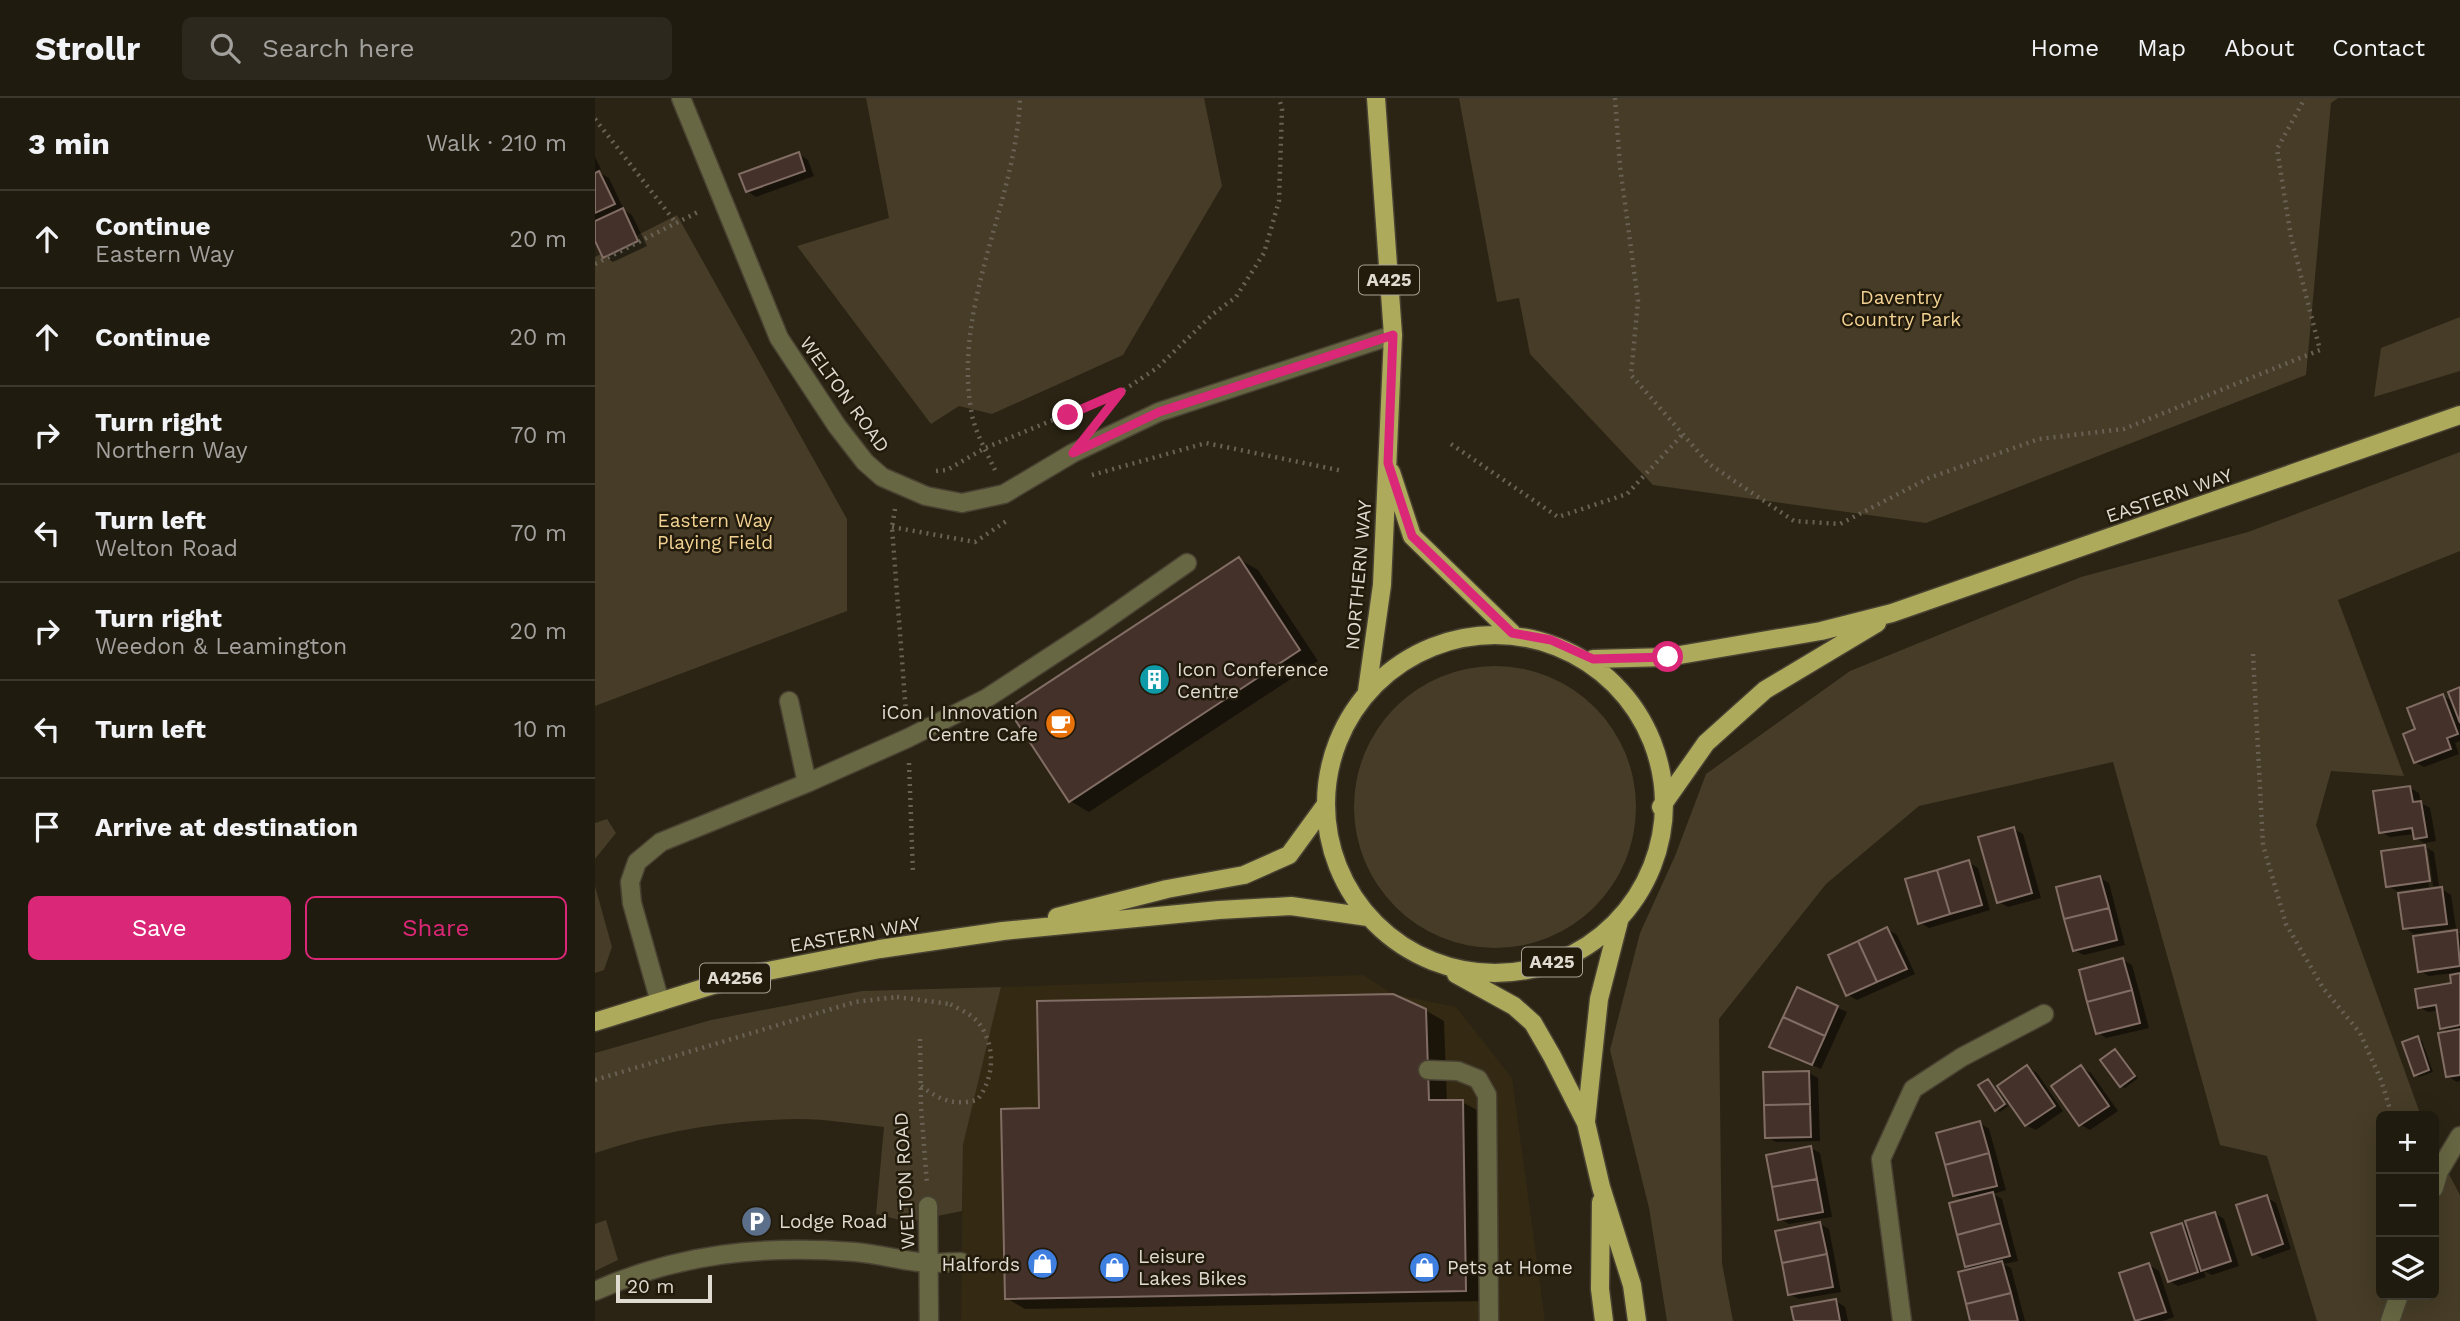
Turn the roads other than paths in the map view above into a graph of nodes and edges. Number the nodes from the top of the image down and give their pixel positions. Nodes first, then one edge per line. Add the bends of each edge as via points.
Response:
1 (681, 98) edge
2 (1377, 98) edge
3 (1393, 335) junction
4 (2460, 415) edge
5 (1388, 463) junction
6 (1187, 563) dead end
7 (1892, 614) junction
8 (1512, 633) junction
9 (1593, 659) junction
10 (1367, 691) junction
11 (789, 701) dead end
12 (807, 783) junction
13 (1324, 807) junction
14 (1661, 807) junction
15 (1368, 916) junction
16 (1619, 921) junction
17 (1003, 931) junction
18 (1454, 973) junction
19 (660, 1002) junction
20 (2044, 1014) dead end
21 (595, 1022) edge
22 (1428, 1070) dead end
23 (1586, 1122) junction
24 (2460, 1136) edge
25 (2438, 1174) edge
26 (1601, 1187) junction
27 (928, 1206) road end
28 (961, 1262) dead end
29 (929, 1263) junction
30 (595, 1291) edge
31 (2397, 1300) edge
32 (929, 1321) edge
33 (1489, 1321) edge
34 (1604, 1321) edge
35 (1637, 1321) edge
36 (1902, 1321) edge
37 (2390, 1321) edge

1 - 3 street, WELTON ROAD via 779,338 865,463 881,477 926,496 962,503 1004,494 1073,453 1159,412
2 - 3 main road, NORTHERN WAY / A425
3 - 5 main road, NORTHERN WAY / A425
4 - 7 main road, EASTERN WAY
5 - 8 main road, NORTHERN WAY / A425 via 1412,536
5 - 10 main road, NORTHERN WAY / A425 via 1381,585
6 - 12 street via 988,698
7 - 9 main road, EASTERN WAY via 1668,657
7 - 14 main road, EASTERN WAY via 1765,690 1706,743
8 - 9 main road, A425 via 1551,640
8 - 10 main road, A425 via 1436,643 1411,656
9 - 14 main road, A425 via 1620,687 1655,751
10 - 13 main road, A425 via 1338,748
11 - 12 street
12 - 19 street via 660,842 637,862 630,882 632,902
13 - 15 main road via 1337,860
13 - 17 main road, EASTERN WAY via 1289,855 1244,875 1167,889
14 - 16 main road, A425 via 1657,857
15 - 17 main road, EASTERN WAY via 1291,906
15 - 18 main road, A425 via 1423,961
16 - 18 main road, A425 via 1563,959 1518,974
16 - 23 main road, A425 via 1599,999
17 - 19 main road, EASTERN WAY / A4256, bridge via 742,976
18 - 23 main road, A425 via 1514,1006 1533,1023
19 - 21 main road, EASTERN WAY / A4256
20 - 36 street via 1913,1088 1881,1159
22 - 33 street via 1458,1071 1478,1079 1487,1095
23 - 26 main road, A425
24 - 25 street
26 - 34 main road, A425
26 - 35 main road, A425 via 1632,1285
27 - 29 street, WELTON ROAD
28 - 29 street
29 - 30 street via 859,1252 766,1249 694,1259
29 - 32 street, WELTON ROAD
31 - 37 street

